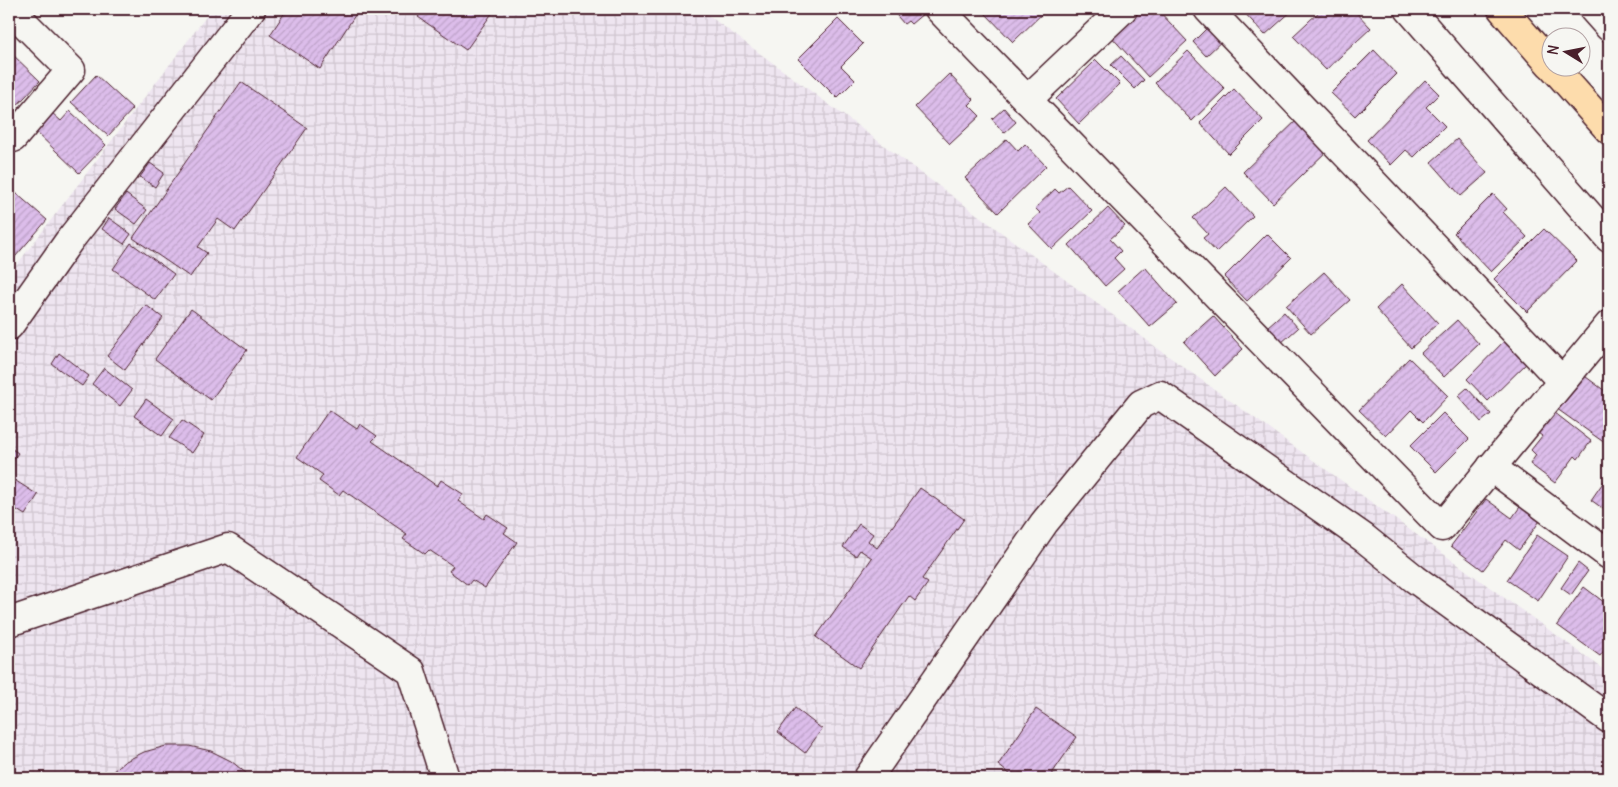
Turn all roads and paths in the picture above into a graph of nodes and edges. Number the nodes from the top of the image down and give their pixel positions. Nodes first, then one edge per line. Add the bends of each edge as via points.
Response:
1 (10, 9) edge
2 (252, 9) edge
3 (939, 9) edge
4 (1123, 9) edge
5 (1208, 9) edge
6 (1410, 9) edge
7 (1502, 9) edge
8 (1593, 9) edge
9 (1609, 28) edge
10 (1540, 53) edge
11 (1563, 78) edge
12 (1028, 100) junction
13 (1609, 130) edge
14 (13, 138) dead end
15 (1609, 238) edge
16 (1609, 325) edge
17 (9, 326) edge
18 (1562, 381) junction
19 (1491, 467) junction
20 (1609, 555) edge
21 (9, 622) edge
22 (1609, 719) edge
23 (445, 778) edge
24 (868, 778) edge

1 - 14 street via 71,70
2 - 17 street via 69,241
3 - 12 street
4 - 12 street
5 - 18 street
6 - 15 street
7 - 10 highway
8 - 9 street
11 - 13 highway
12 - 19 street via 1442,527
16 - 18 street
18 - 19 street
19 - 20 street
21 - 23 street via 228,548 411,671
22 - 24 street via 1415,579 1364,538 1160,396 1141,404 1044,522

